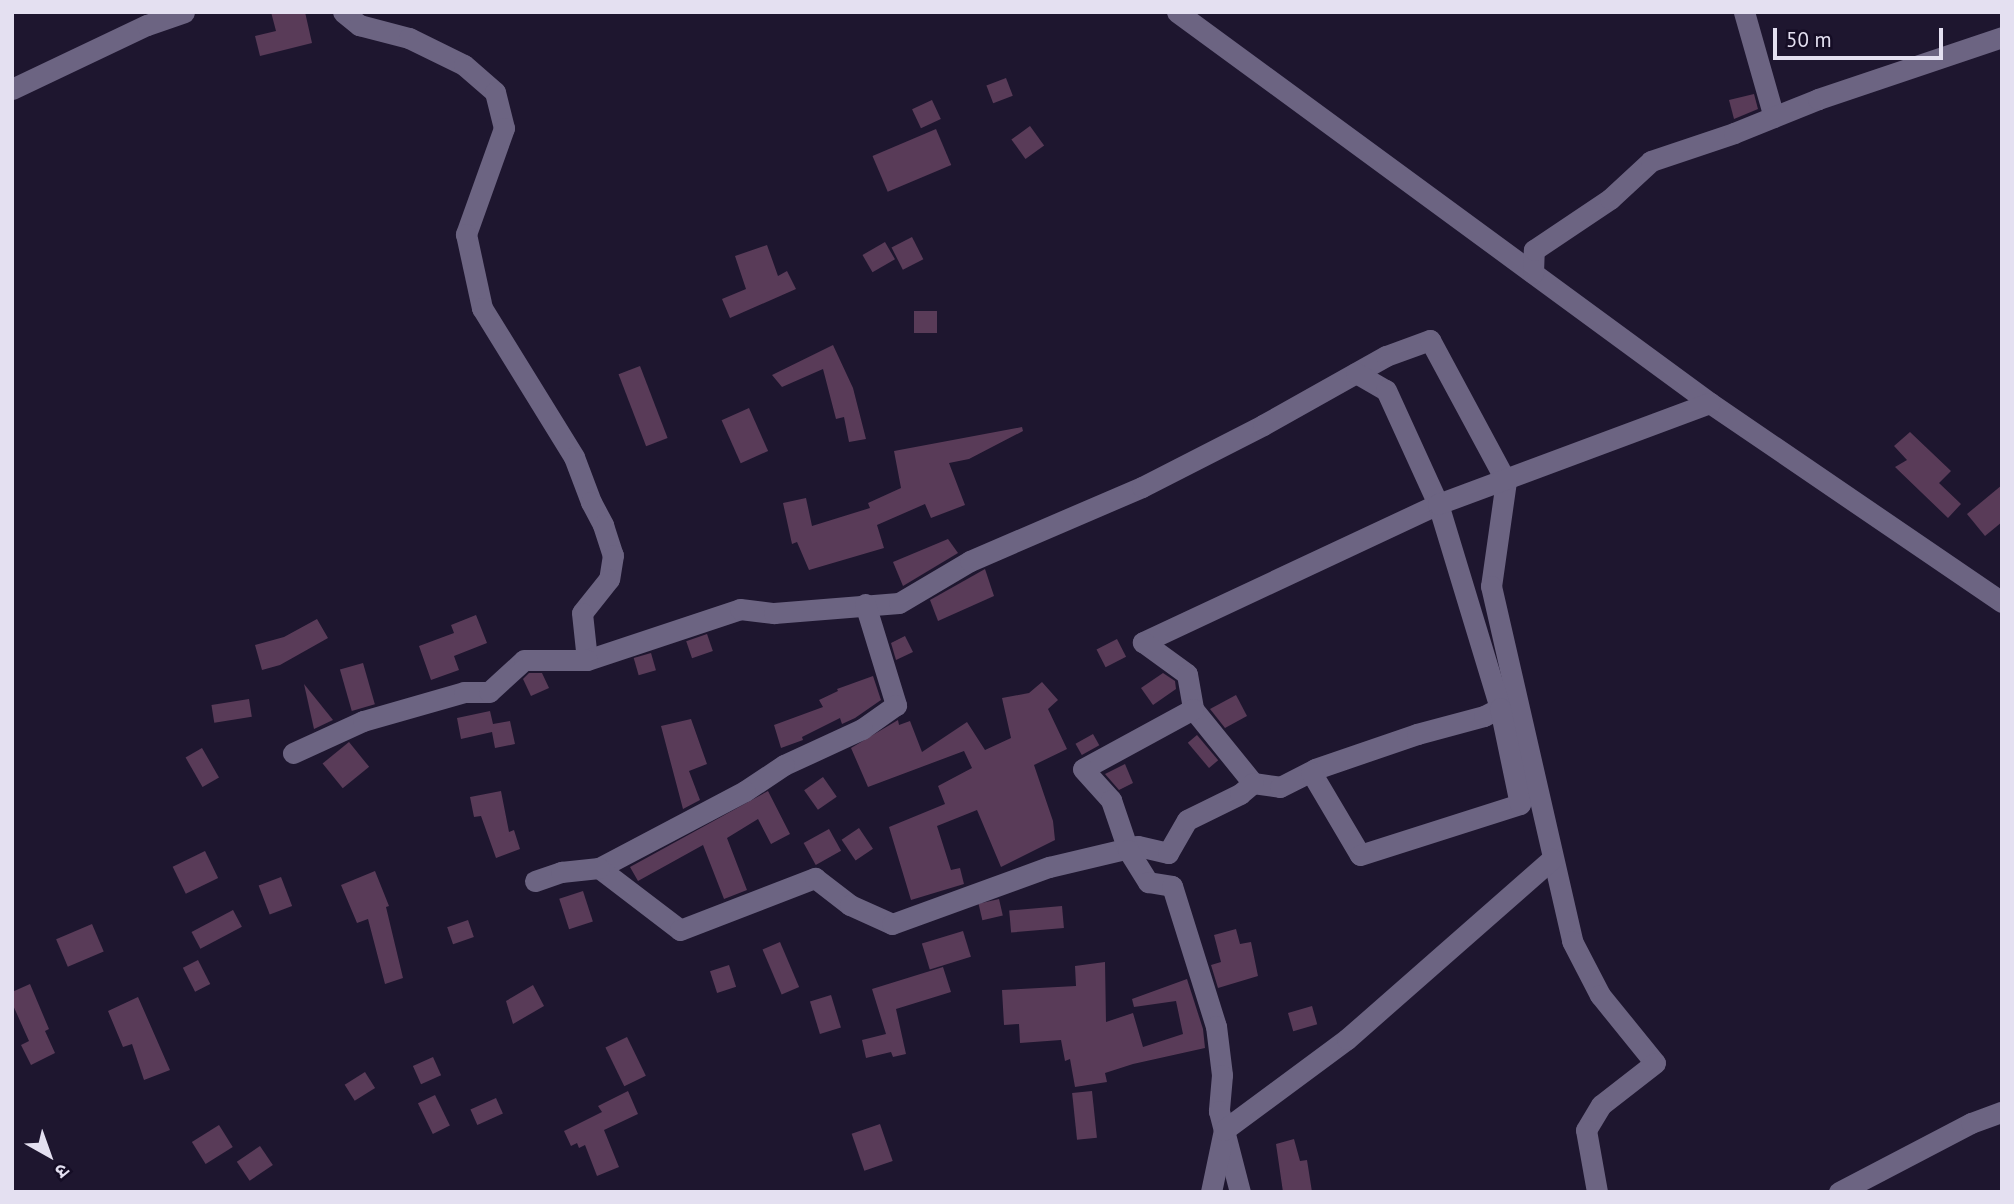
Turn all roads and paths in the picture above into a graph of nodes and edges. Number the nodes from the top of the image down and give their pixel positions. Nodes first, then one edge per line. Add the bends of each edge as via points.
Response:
1 (184, 12) edge
2 (343, 12) edge
3 (1177, 12) edge
4 (1744, 12) edge
5 (2002, 37) edge
6 (12, 89) edge
7 (1774, 117) junction
8 (1534, 274) junction
9 (1356, 373) junction
10 (1710, 403) junction
11 (1506, 481) junction
12 (1438, 504) junction
13 (2002, 602) edge
14 (864, 604) junction
15 (587, 660) junction
16 (1500, 708) junction
17 (1193, 709) junction
18 (293, 753) dead end
19 (1311, 772) junction
20 (1253, 783) junction
21 (1128, 850) junction
22 (1552, 859) junction
23 (599, 868) junction
24 (536, 881) dead end
25 (2002, 1112) edge
26 (1224, 1130) junction
27 (1211, 1192) edge
28 (1240, 1192) edge
29 (1597, 1192) edge
30 (1839, 1192) edge

1 - 6 street
2 - 15 street via 359,25 409,38 464,65 495,92 504,128 466,234 481,308 574,457 613,555 609,579 582,613
3 - 8 street
4 - 7 street
5 - 7 street
7 - 8 street via 1651,161 1610,199 1534,250
8 - 10 street
9 - 11 street via 1430,340
9 - 12 street via 1386,390
9 - 14 street via 1142,487 970,561 899,603
10 - 11 street
10 - 13 street
11 - 12 street
11 - 22 street via 1491,586
12 - 16 street
12 - 17 street via 1143,642 1187,674
14 - 15 street via 774,613 740,609
14 - 23 street via 897,705 862,729 784,765 745,791
15 - 18 street via 524,660 489,692 464,692 363,721
16 - 19 street
16 - 19 street via 1520,804 1360,855
17 - 20 street
17 - 21 street via 1083,769 1111,800
19 - 20 street via 1280,787
20 - 21 street via 1187,820 1168,853 1138,846
21 - 23 street via 1049,867 892,924 850,905 815,878 680,930
21 - 26 street via 1148,882 1172,886 1216,1026 1222,1075 1219,1111
22 - 26 street via 1347,1039
22 - 29 street via 1572,941 1600,995 1656,1063 1601,1105 1586,1130
23 - 24 street via 561,872
25 - 30 street via 1971,1123
26 - 27 street
26 - 28 street

